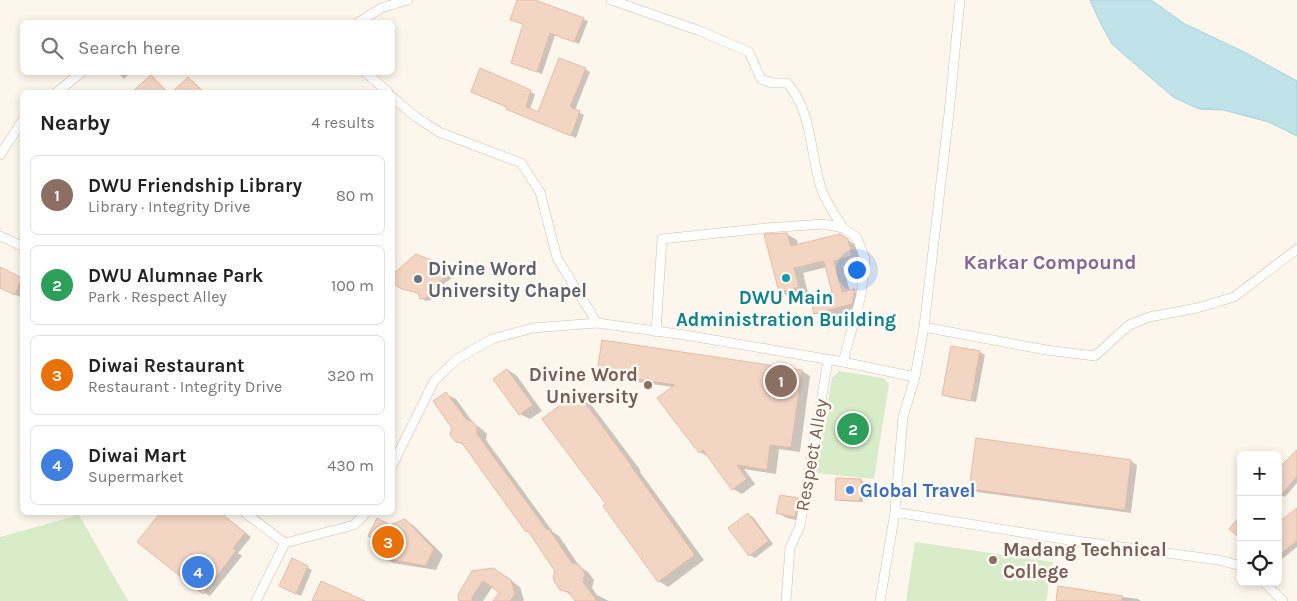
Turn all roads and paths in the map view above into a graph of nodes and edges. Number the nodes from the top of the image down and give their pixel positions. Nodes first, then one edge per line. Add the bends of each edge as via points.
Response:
1 (408, 0) edge
2 (611, 0) edge
3 (960, 0) edge
4 (362, 20) edge
5 (78, 75) edge
6 (368, 75) edge
7 (60, 90) edge
8 (386, 90) edge
9 (395, 100) edge
10 (20, 123) edge
11 (0, 155) edge
12 (843, 228) junction
13 (0, 236) edge
14 (20, 245) edge
15 (1297, 249) edge
16 (597, 322) junction
17 (924, 327) junction
18 (656, 332) junction
19 (828, 360) junction
20 (843, 362) junction
21 (915, 377) junction
22 (395, 460) edge
23 (895, 512) junction
24 (248, 515) edge
25 (364, 515) edge
26 (285, 543) junction
27 (1237, 565) edge
28 (1268, 586) edge
29 (256, 601) edge
30 (786, 601) edge
31 (880, 601) edge
32 (1283, 601) edge

1 - 4 street via 381,8
2 - 12 street via 749,52 761,79 787,83 794,90 810,130 823,193
3 - 17 street
5 - 7 street
6 - 8 street
9 - 16 street via 439,132 521,163 540,192 556,258
10 - 11 street
12 - 18 street via 824,224 662,239
12 - 20 street via 857,238 865,259 861,295
13 - 14 street
15 - 17 street via 1234,297 1149,317 1129,325 1095,356
16 - 18 street
16 - 22 street via 533,328 492,339 457,359 434,381
17 - 21 street
18 - 19 street
19 - 20 street
19 - 30 street, Respect Alley via 800,526 790,548
20 - 21 street
21 - 23 street via 903,417
23 - 27 street
23 - 31 street
24 - 26 street
25 - 26 street via 354,525
26 - 29 street
28 - 32 street

